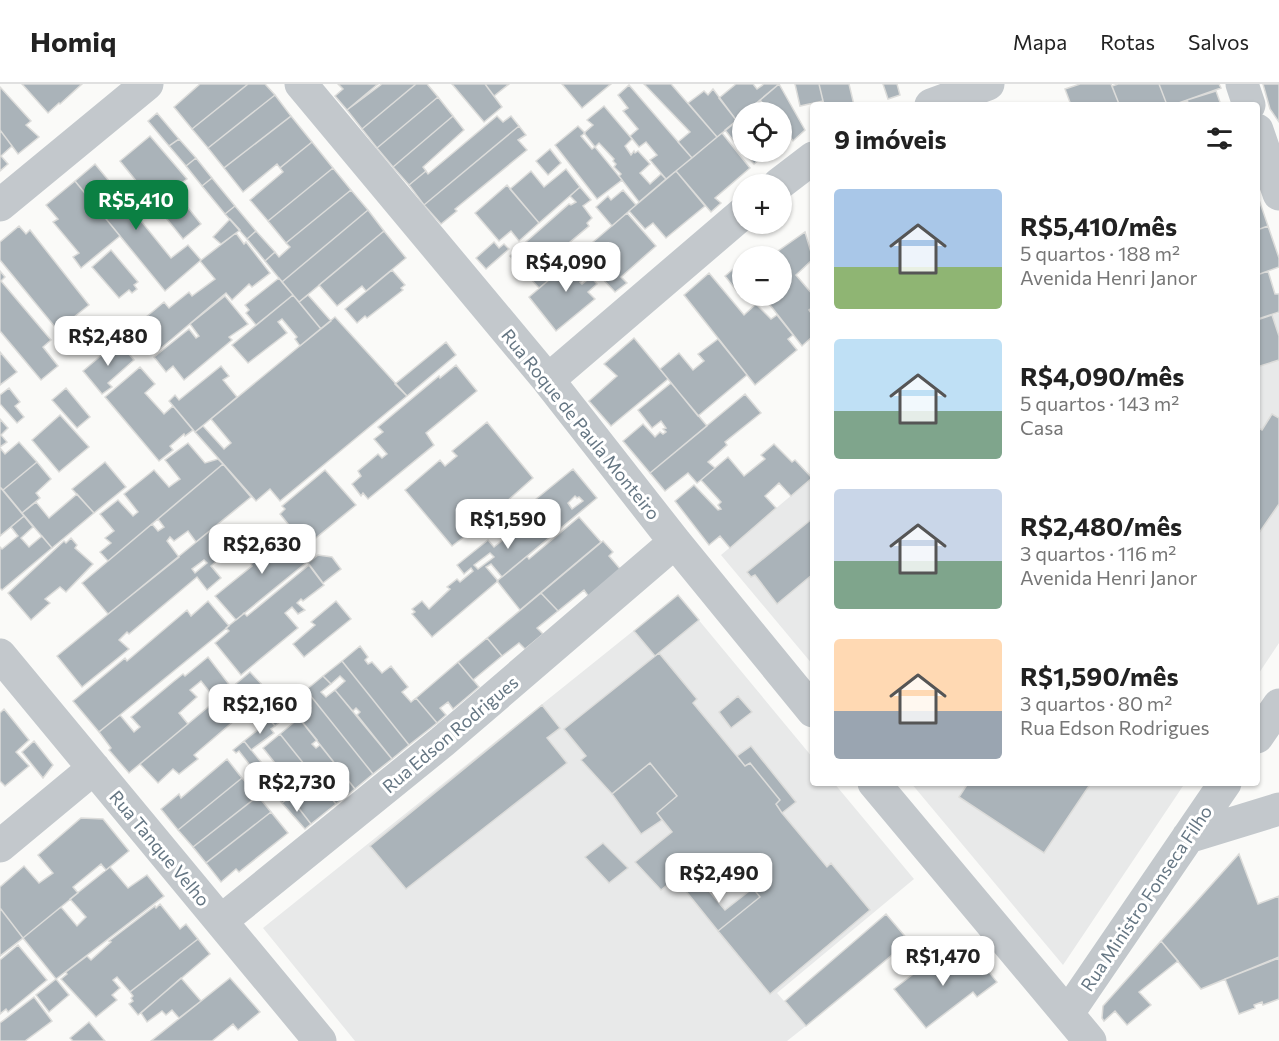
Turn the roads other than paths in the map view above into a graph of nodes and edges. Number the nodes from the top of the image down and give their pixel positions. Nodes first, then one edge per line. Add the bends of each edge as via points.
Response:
1 (147, 84) edge
2 (301, 84) edge
3 (988, 84) edge
4 (1242, 84) edge
5 (939, 102) edge
6 (1248, 102) edge
7 (1267, 143) edge
8 (810, 160) edge
9 (792, 174) edge
10 (1279, 194) edge
11 (0, 205) edge
12 (732, 223) edge
13 (548, 380) junction
14 (675, 542) junction
15 (0, 655) edge
16 (1279, 705) edge
17 (810, 707) edge
18 (1260, 733) edge
19 (94, 768) junction
20 (877, 786) edge
21 (1223, 786) edge
22 (1279, 809) edge
23 (1188, 837) junction
24 (0, 846) edge
25 (221, 921) junction
26 (1068, 1013) junction
27 (320, 1041) edge
28 (1090, 1041) edge

1 - 11 street
2 - 13 street, Rua Roque de Paula Monteiro
3 - 5 street
4 - 6 street
7 - 10 street
8 - 9 street
12 - 13 street
13 - 14 street, Rua Roque de Paula Monteiro
14 - 17 street, Rua Roque de Paula Monteiro
14 - 25 street, Rua Edson Rodrigues via 442,742
15 - 19 street, Rua Tanque Velho
16 - 18 street
19 - 24 street
19 - 25 street, Rua Tanque Velho
20 - 26 street
21 - 23 street, Rua Ministro Fonseca Filho
22 - 23 street
23 - 26 street, Rua Ministro Fonseca Filho
25 - 27 street, Rua Tanque Velho
26 - 28 street

